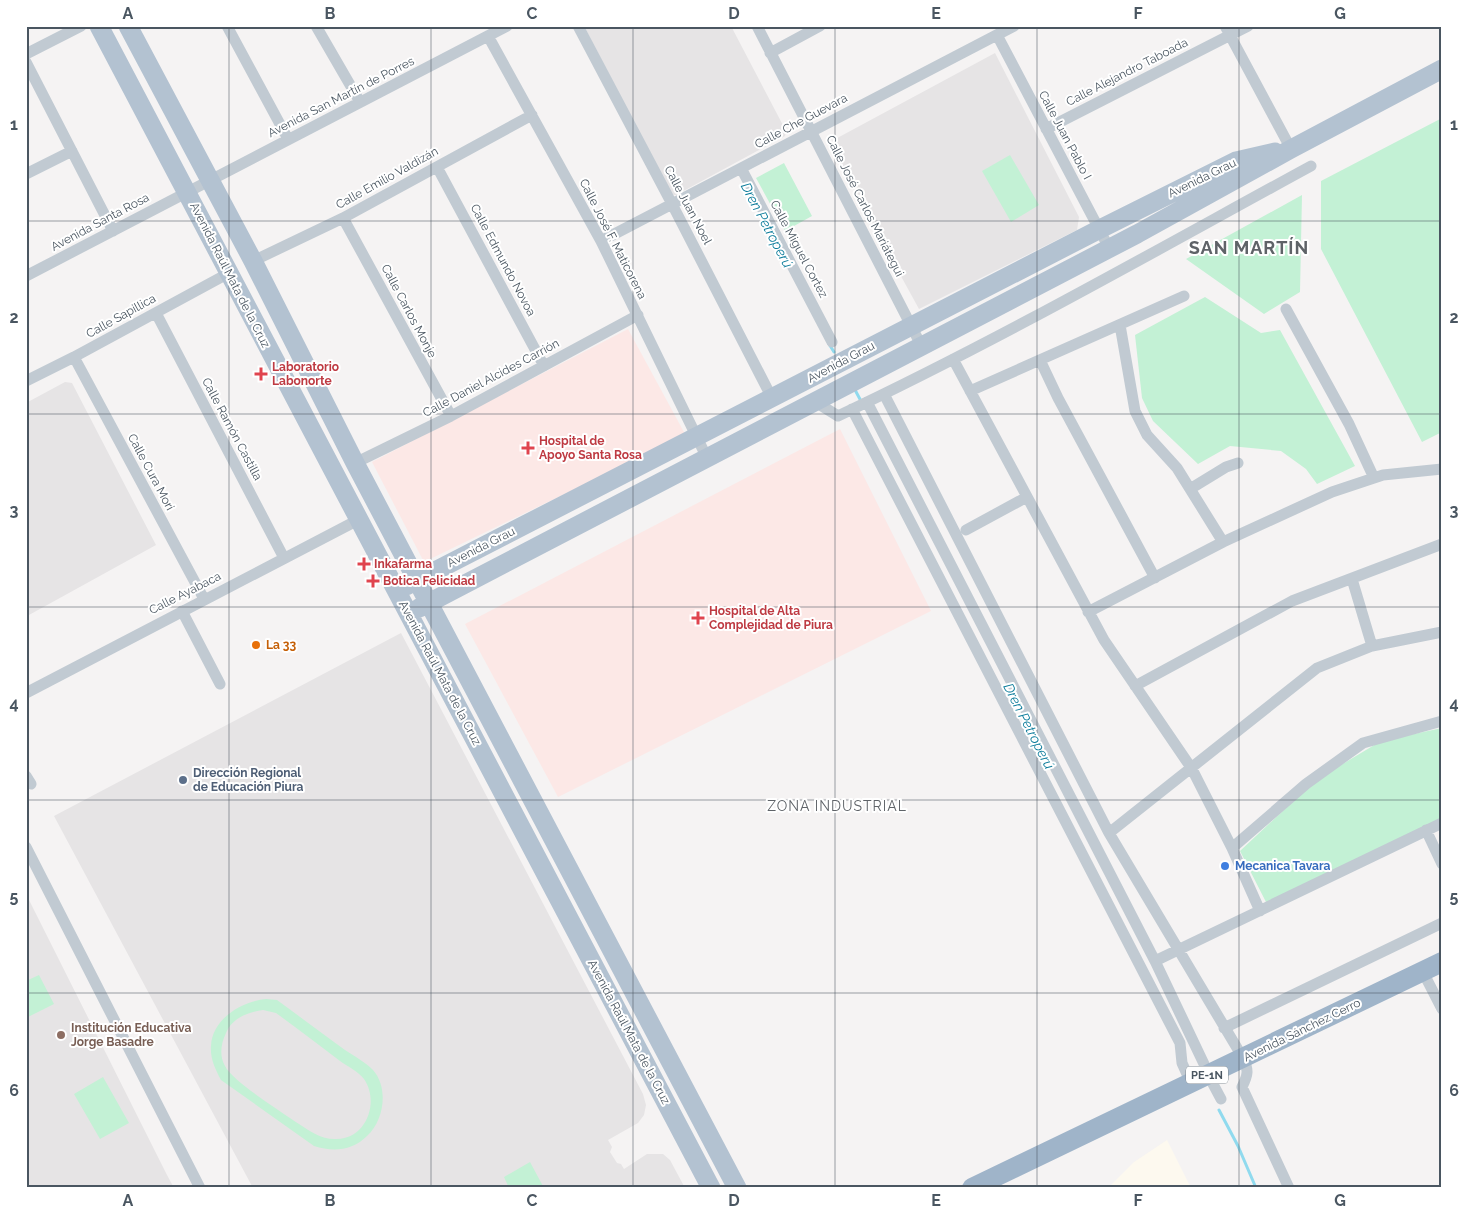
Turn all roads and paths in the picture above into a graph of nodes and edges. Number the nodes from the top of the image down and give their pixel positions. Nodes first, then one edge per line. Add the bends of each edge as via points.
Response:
1 (81, 26) edge
2 (99, 26) edge
3 (128, 26) edge
4 (227, 26) edge
5 (316, 26) edge
6 (507, 26) edge
7 (578, 26) edge
8 (757, 26) edge
9 (820, 26) edge
10 (1014, 26) edge
11 (1248, 26) edge
12 (1227, 31) edge
13 (997, 35) junction
14 (488, 36) junction
15 (770, 53) junction
16 (26, 54) edge
17 (26, 62) edge
18 (1442, 69) edge
19 (360, 102) junction
20 (532, 115) junction
21 (1046, 129) junction
22 (811, 131) junction
23 (288, 140) junction
24 (1291, 149) junction
25 (72, 151) junction
26 (1311, 166) dead end
27 (437, 167) junction
28 (741, 168) junction
29 (26, 174) edge
30 (210, 181) junction
31 (187, 192) junction
32 (672, 204) junction
33 (343, 218) junction
34 (1100, 229) junction
35 (113, 231) junction
36 (601, 242) junction
37 (1110, 248) junction
38 (253, 261) junction
39 (229, 273) junction
40 (26, 276) edge
41 (1184, 296) dead end
42 (1286, 309) dead end
43 (156, 313) junction
44 (638, 315) junction
45 (1120, 325) junction
46 (911, 326) junction
47 (832, 342) dead end
48 (922, 345) junction
49 (74, 357) junction
50 (953, 359) junction
51 (1040, 360) junction
52 (544, 366) junction
53 (26, 381) edge
54 (970, 391) junction
55 (884, 394) junction
56 (772, 398) junction
57 (814, 402) junction
58 (867, 402) junction
59 (852, 409) junction
60 (451, 416) junction
61 (697, 435) junction
62 (708, 458) junction
63 (355, 463) junction
64 (1238, 463) dead end
65 (1442, 469) edge
66 (1374, 478) junction
67 (1190, 489) junction
68 (1027, 497) junction
69 (358, 520) junction
70 (966, 530) dead end
71 (1223, 542) junction
72 (1442, 544) edge
73 (284, 558) junction
74 (1155, 578) junction
75 (1352, 579) junction
76 (417, 580) junction
77 (396, 591) junction
78 (204, 599) junction
79 (429, 603) junction
80 (182, 610) junction
81 (1088, 612) junction
82 (409, 614) junction
83 (1442, 632) edge
84 (1372, 646) junction
85 (220, 684) dead end
86 (1135, 686) junction
87 (26, 693) edge
88 (1442, 722) edge
89 (1192, 769) junction
90 (1442, 823) edge
91 (1426, 830) junction
92 (1109, 834) junction
93 (26, 846) edge
94 (1232, 848) junction
95 (1442, 864) edge
96 (1260, 911) junction
97 (1442, 923) edge
98 (1179, 948) junction
99 (1155, 961) junction
100 (1442, 962) edge
101 (1423, 972) junction
102 (1442, 1009) edge
103 (1224, 1028) junction
104 (1243, 1058) junction
105 (1204, 1064) dead end
106 (1191, 1083) junction
107 (1213, 1084) dead end
108 (1221, 1099) dead end
109 (200, 1188) edge
110 (711, 1188) edge
111 (737, 1188) edge
112 (972, 1188) edge
113 (1289, 1188) edge

1 - 16 street
2 - 31 main road, Avenida Raúl Mata de la Cruz
3 - 30 main road, Avenida Raúl Mata de la Cruz
4 - 23 street
5 - 19 street
6 - 14 street, Avenida San Martín de Porres
7 - 32 street, Calle Juan Noel
8 - 15 street, Calle José Carlos Mariátegui
9 - 15 street
10 - 13 street, Calle Che Guevara
11 - 12 street, Calle Alejandro Taboada
12 - 21 street, Calle Alejandro Taboada
12 - 24 street
13 - 21 street, Calle Juan Pablo I
13 - 22 street, Calle Che Guevara
14 - 19 street, Avenida San Martín de Porres
14 - 20 street, Calle José F. Maticorena
15 - 22 street, Calle José Carlos Mariátegui
17 - 25 street
18 - 24 main road, Avenida Grau
19 - 23 street, Avenida San Martín de Porres
20 - 27 street, Calle Emilio Valdizán
20 - 36 street, Calle José F. Maticorena
21 - 34 street, Calle Juan Pablo I
22 - 28 street, Calle Che Guevara
22 - 46 street, Calle José Carlos Mariátegui
23 - 30 street, Avenida San Martín de Porres
24 - 34 main road, Avenida Grau via 1236,161
24 - 37 main road, Avenida Grau
25 - 29 street
25 - 35 street
26 - 50 street
27 - 33 street, Calle Emilio Valdizán
27 - 52 street, Calle Edmundo Novoa
28 - 32 street, Calle Che Guevara
28 - 47 street, Calle Miguel Cortez
30 - 31 street, Avenida San Martín de Porres
30 - 38 main road, Avenida Raúl Mata de la Cruz
31 - 35 street, Avenida Santa Rosa
31 - 39 main road, Avenida Raúl Mata de la Cruz
32 - 36 street, Calle Che Guevara
32 - 56 street, Calle Juan Noel
33 - 38 street, Calle Emilio Valdizán
33 - 60 street, Calle Carlos Monje
34 - 37 street, Calle Juan Pablo I
34 - 46 main road, Avenida Grau
35 - 40 street, Avenida Santa Rosa
36 - 44 street, Calle José F. Maticorena
37 - 48 main road, Avenida Grau
38 - 63 main road, Avenida Raúl Mata de la Cruz
39 - 43 street, Calle Sapillica
39 - 69 main road, Avenida Raúl Mata de la Cruz
41 - 45 street
42 - 66 street via 1349,424
43 - 49 street, Calle Sapillica
43 - 73 street, Calle Ramón Castilla
44 - 52 street, Calle Daniel Alcides Carrión
44 - 61 street, Calle José F. Maticorena
45 - 51 street
45 - 67 street via 1140,422
46 - 48 street, Calle José Carlos Mariátegui
46 - 56 main road, Avenida Grau
48 - 57 main road, Avenida Grau
49 - 53 street, Calle Sapillica
49 - 78 street, Calle Cura Mori
50 - 54 street
50 - 55 street
51 - 54 street
51 - 74 street
52 - 60 street, Calle Daniel Alcides Carrión
54 - 68 street
55 - 58 street
55 - 92 street
56 - 61 main road, Avenida Grau
57 - 59 street via 838,416
57 - 62 main road, Avenida Grau
58 - 59 street
58 - 99 street
59 - 106 street via 1180,1043 1182,1064
60 - 63 street, Calle Daniel Alcides Carrión
61 - 62 street, Calle José F. Maticorena
61 - 76 main road, Avenida Grau
62 - 79 main road, Avenida Grau
63 - 76 main road, Avenida Raúl Mata de la Cruz
64 - 67 street
65 - 66 street
66 - 71 street via 1332,492
67 - 71 street
68 - 70 street
68 - 81 street
69 - 73 street, Calle Ayabaca
69 - 77 main road, Avenida Raúl Mata de la Cruz
71 - 74 street
72 - 75 street
73 - 78 street, Calle Ayabaca
74 - 81 street
75 - 84 street
75 - 86 street via 1292,601
76 - 77 main road, Avenida Grau
76 - 79 main road, Avenida Raúl Mata de la Cruz
77 - 82 main road, Avenida Raúl Mata de la Cruz
78 - 80 street, Calle Ayabaca
79 - 82 main road, Avenida Grau
79 - 111 main road, Avenida Raúl Mata de la Cruz
80 - 85 street
80 - 87 street, Calle Ayabaca
81 - 86 street
82 - 110 main road, Avenida Raúl Mata de la Cruz
83 - 84 street
84 - 89 street via 1309,673
86 - 89 street
88 - 94 street via 1363,743 1306,784
89 - 92 street
89 - 94 street
90 - 91 street
91 - 95 street
91 - 96 street
92 - 98 street
93 - 109 street
94 - 96 street
96 - 98 street
97 - 103 street
98 - 99 street
98 - 103 street
99 - 105 street
100 - 101 highway, Avenida Sánchez Cerro / PE-1N
101 - 102 street
101 - 104 highway, Avenida Sánchez Cerro / PE-1N
103 - 104 street
104 - 106 highway, Avenida Sánchez Cerro / PE-1N
104 - 113 street via 1248,1076 1242,1087
106 - 112 highway, Avenida Sánchez Cerro / PE-1N
107 - 108 street

